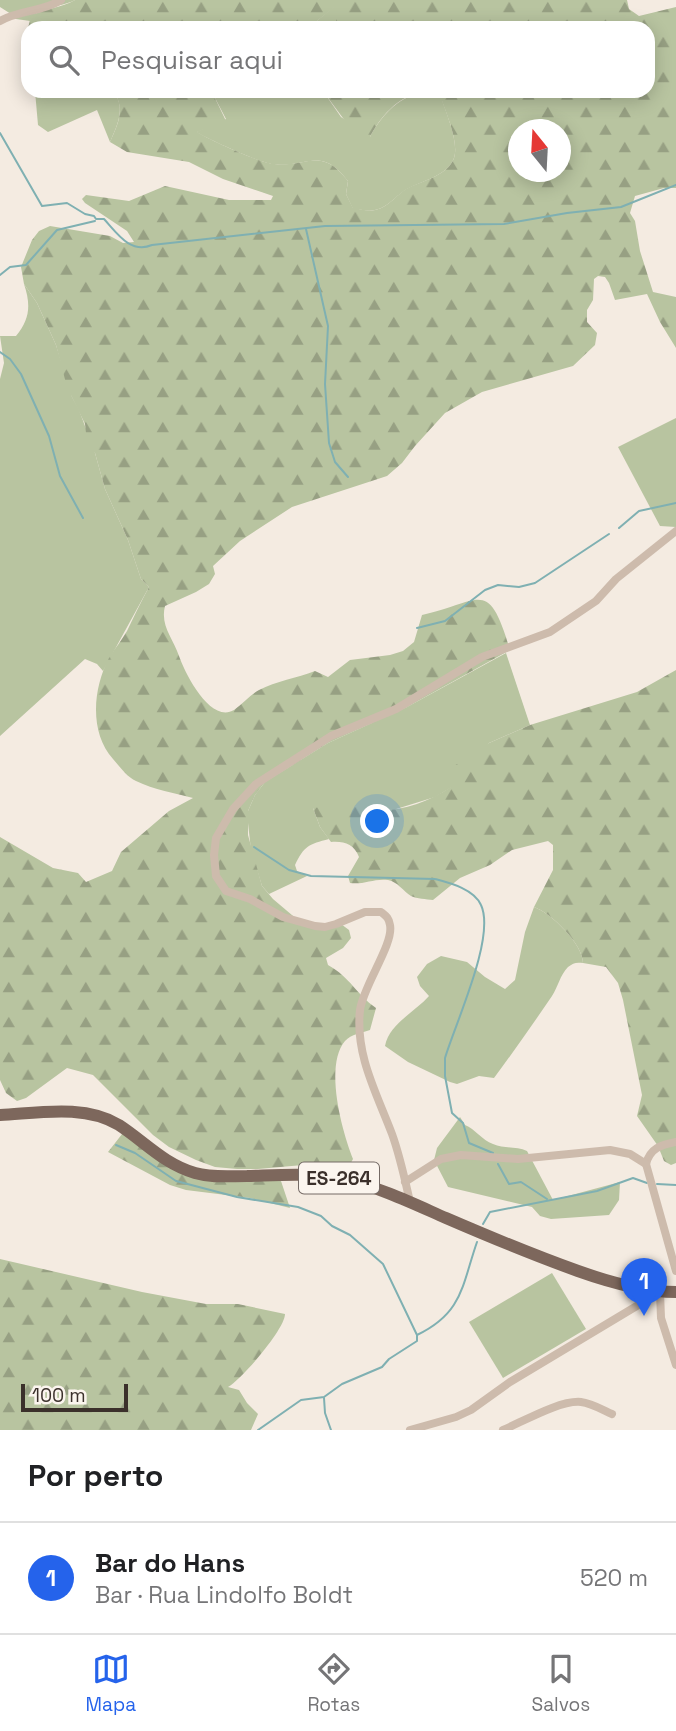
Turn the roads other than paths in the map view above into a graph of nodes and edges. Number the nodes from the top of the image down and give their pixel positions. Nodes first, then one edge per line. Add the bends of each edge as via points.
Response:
1 (61, 0) edge
2 (0, 21) edge
3 (676, 531) edge
4 (0, 1115) edge
5 (676, 1142) edge
6 (646, 1164) junction
7 (405, 1182) junction
8 (410, 1202) junction
9 (676, 1271) edge
10 (660, 1292) junction
11 (676, 1292) edge
12 (676, 1365) edge
13 (612, 1414) dead end
14 (456, 1417) junction
15 (410, 1430) edge
16 (446, 1430) edge
17 (503, 1430) edge

1 - 2 street
3 - 7 street via 596,601 550,632 482,657 396,709 331,736 256,784 233,808 216,838 216,876 226,891 315,926 336,924 365,912 381,912 389,920 391,931 360,1010 360,1031 367,1076 393,1136
4 - 8 main road, ES-264 via 86,1113 111,1121 169,1163 200,1175 318,1175 370,1186
5 - 6 street via 652,1150
6 - 7 street via 630,1154 610,1150 533,1158 461,1155 441,1159
6 - 9 street
7 - 8 street
8 - 10 main road, ES-264 via 553,1262
10 - 11 main road, ES-264
10 - 12 street via 661,1318
10 - 14 street
13 - 17 street via 577,1402
14 - 15 street
14 - 16 street

